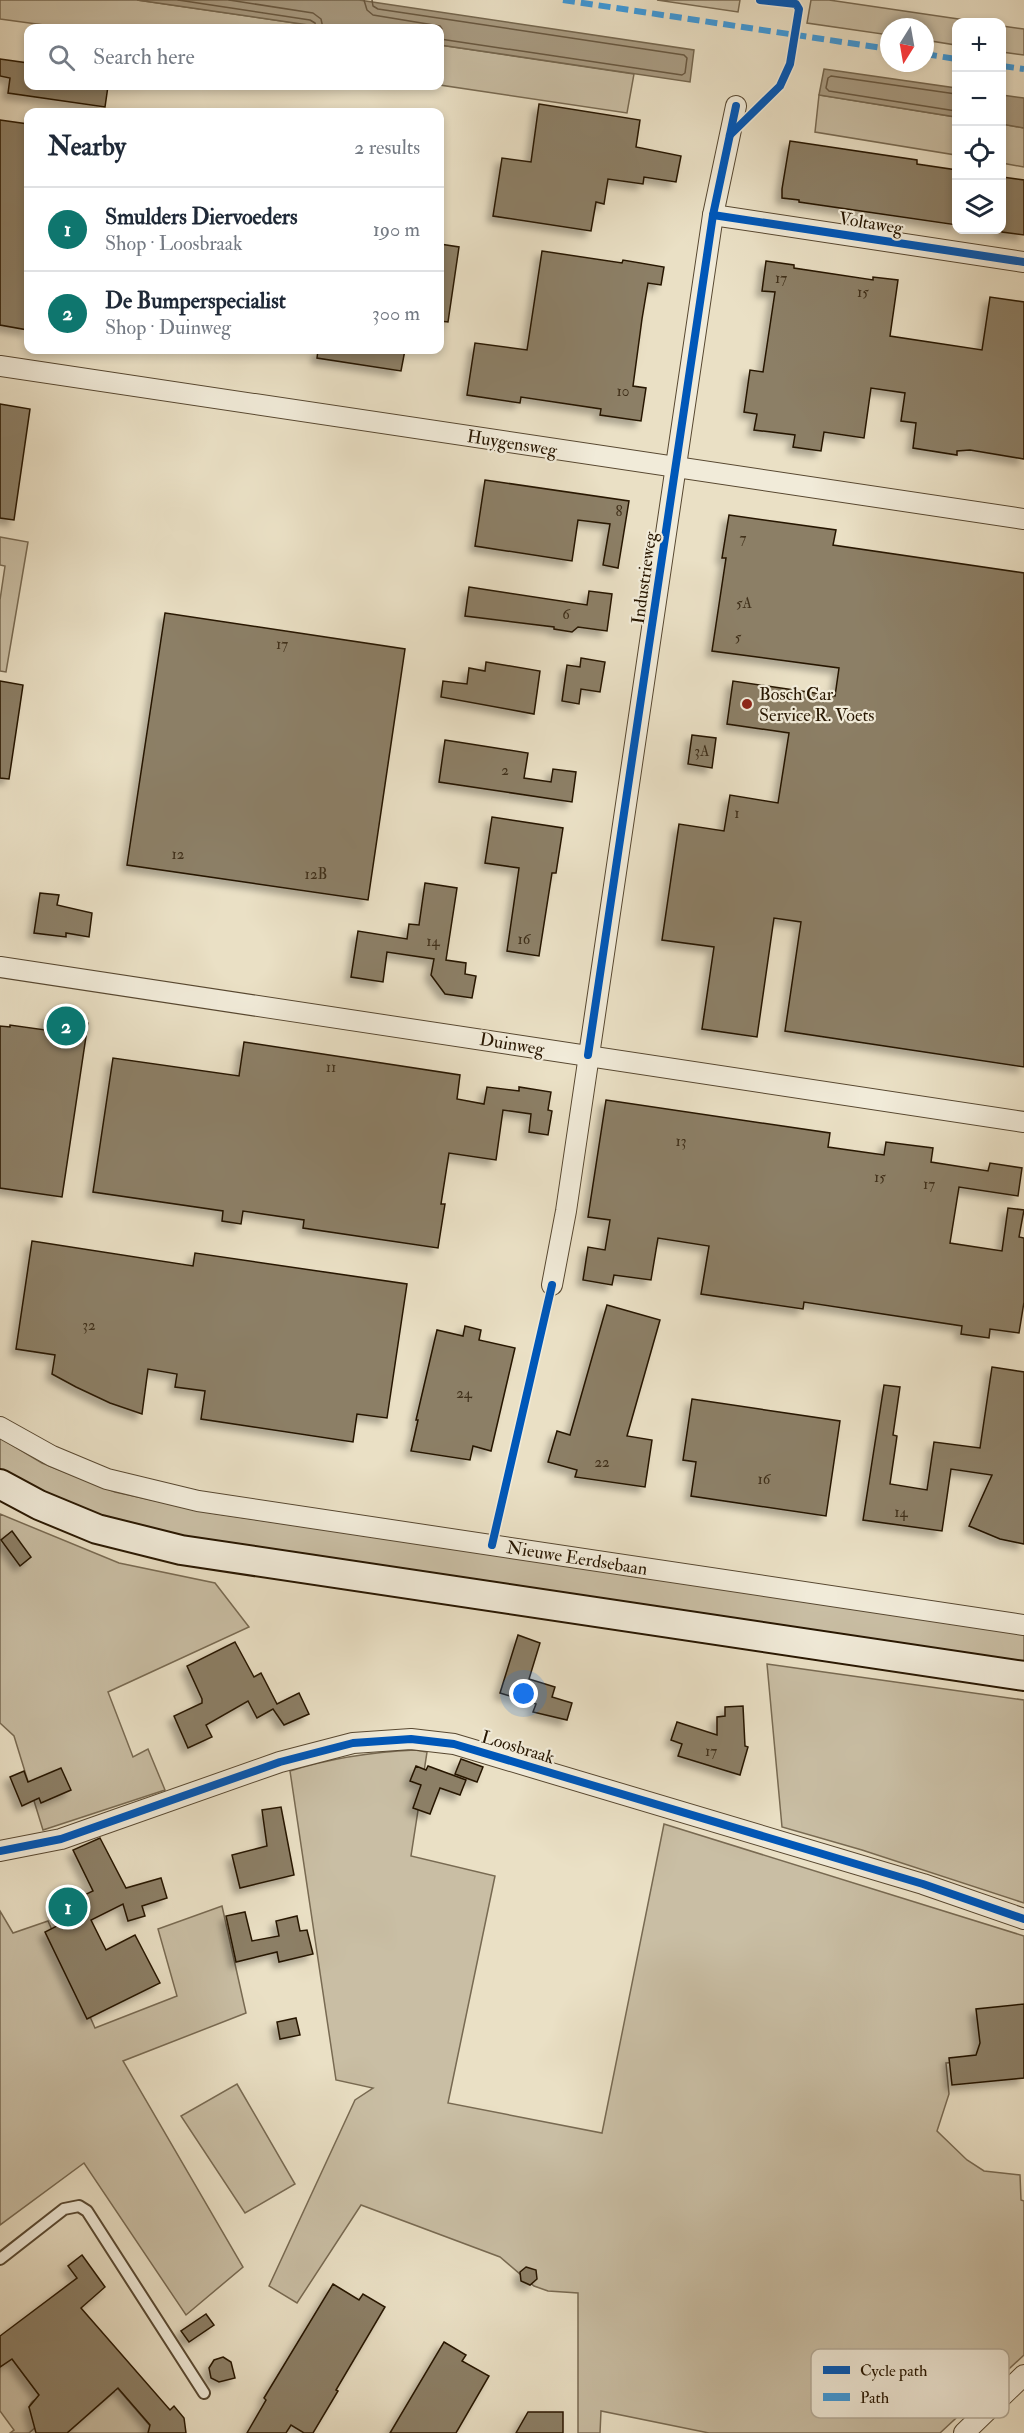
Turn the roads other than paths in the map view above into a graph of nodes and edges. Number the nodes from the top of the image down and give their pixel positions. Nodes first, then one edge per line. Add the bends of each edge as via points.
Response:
1 (736, 106) dead end
2 (713, 215) junction
3 (1024, 262) edge
4 (0, 366) edge
5 (675, 467) junction
6 (1024, 519) edge
7 (0, 967) edge
8 (588, 1055) junction
9 (1024, 1122) edge
10 (552, 1285) dead end
11 (0, 1427) edge
12 (0, 1484) edge
13 (1024, 1625) edge
14 (1024, 1676) edge
15 (0, 1851) edge
16 (1024, 1919) edge
17 (0, 2259) edge
18 (1024, 2375) edge
19 (1009, 2390) edge
20 (204, 2393) dead end
21 (980, 2418) edge
22 (964, 2433) edge

1 - 2 street, Industrieweg
2 - 3 street, Voltaweg
2 - 5 street, Industrieweg
4 - 5 street, Huygensweg
5 - 6 street, Huygensweg
5 - 8 street, Industrieweg
7 - 8 street, Duinweg
8 - 9 street, Duinweg
8 - 10 street, Industrieweg
11 - 13 street, Nieuwe Eerdsebaan via 52,1456 107,1479 198,1501
12 - 14 main road via 97,1529 181,1550
15 - 16 street, Loosbraak via 61,1839 290,1759 353,1743 411,1738 454,1744 923,1884
17 - 20 lane via 64,2209 79,2206 87,2211
18 - 19 street
21 - 22 street

